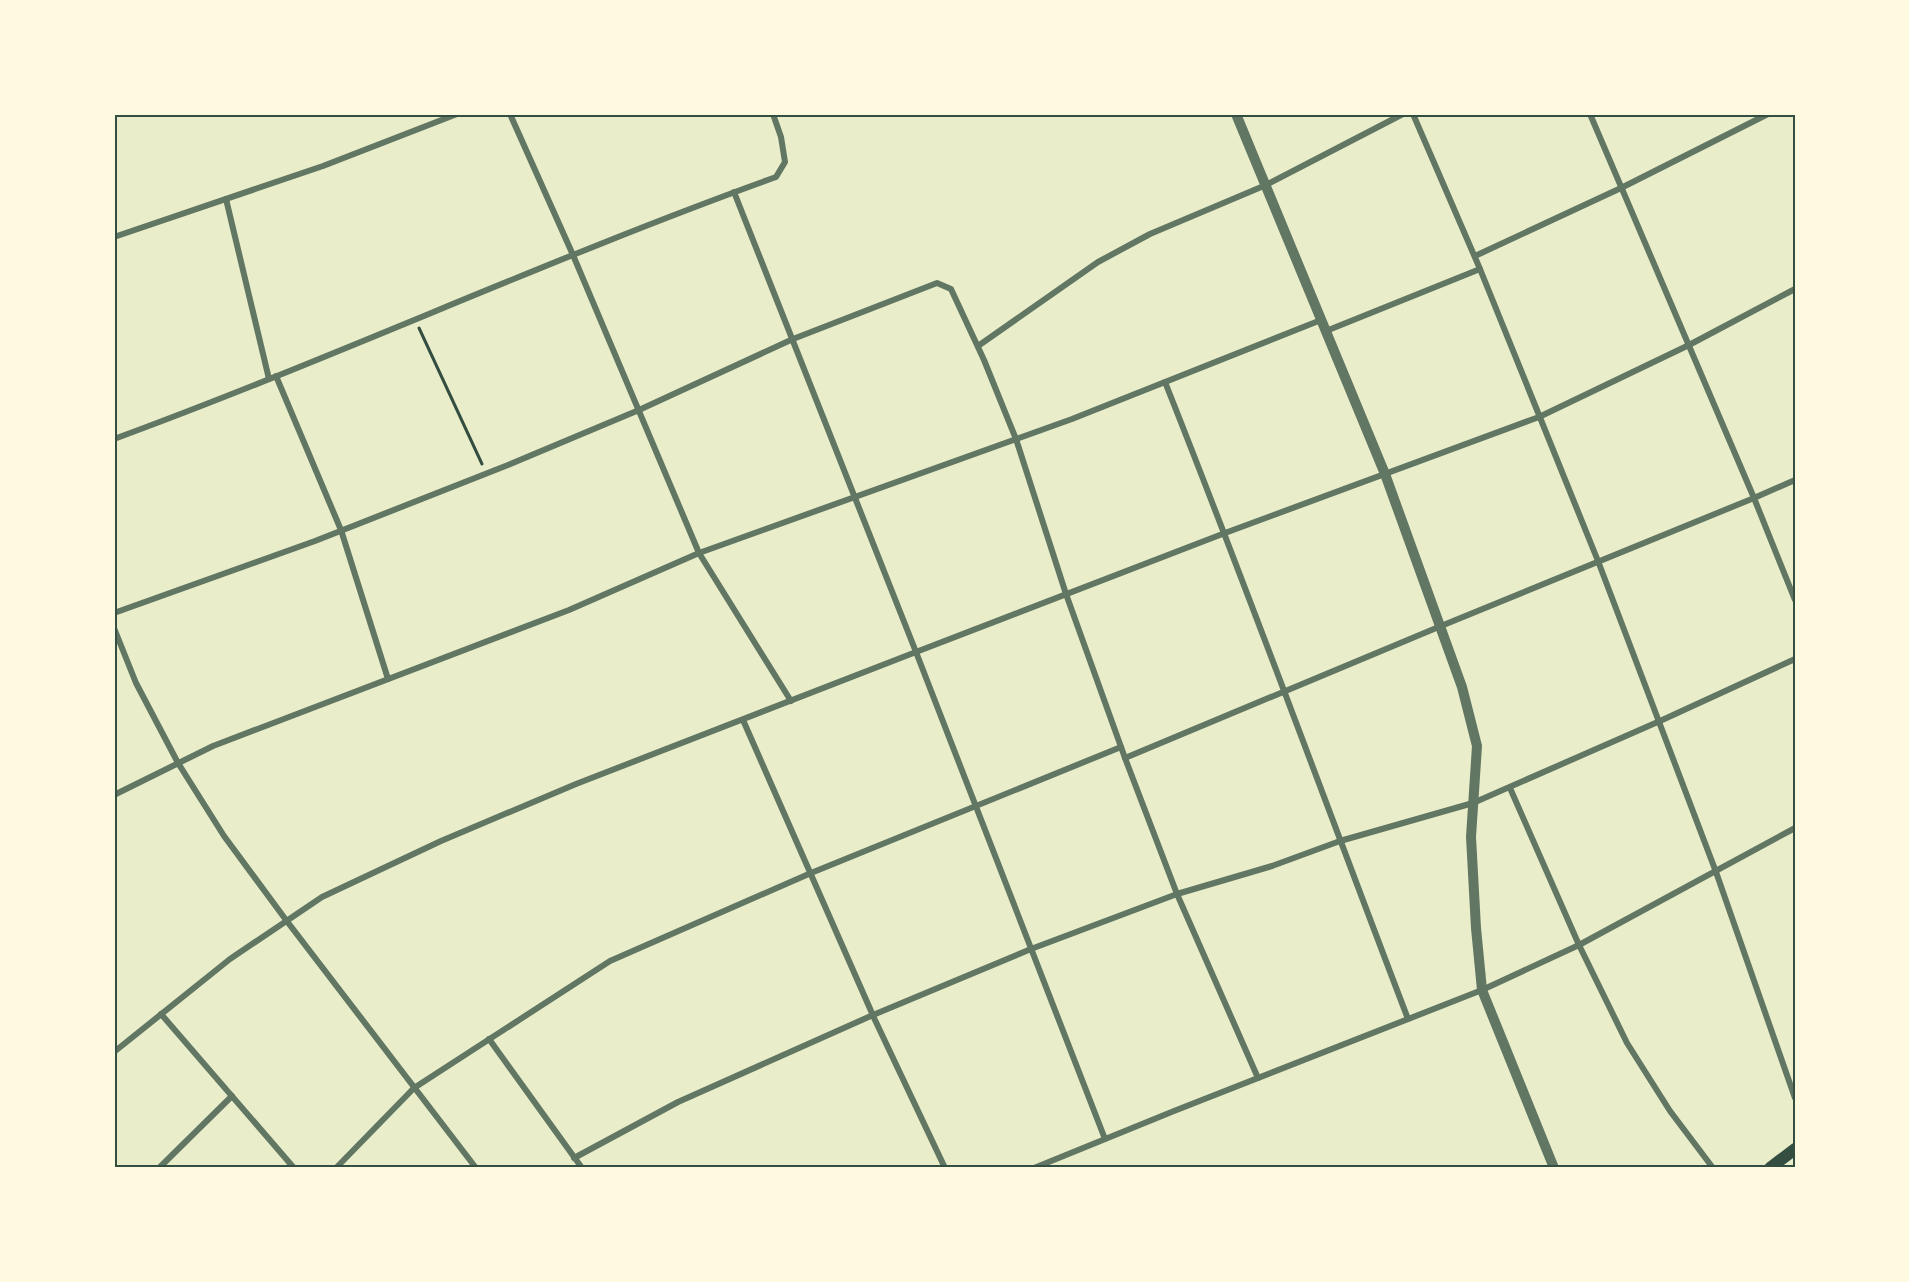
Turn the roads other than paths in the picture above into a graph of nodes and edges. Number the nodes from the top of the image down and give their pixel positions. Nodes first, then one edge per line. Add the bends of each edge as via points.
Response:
1 (458, 114) edge
2 (510, 114) edge
3 (772, 114) edge
4 (1236, 114) edge
5 (1403, 114) edge
6 (1413, 114) edge
7 (1590, 114) edge
8 (1768, 114) edge
9 (1266, 185) junction
10 (1621, 188) junction
11 (734, 192) junction
12 (226, 199) junction
13 (114, 237) edge
14 (573, 255) junction
15 (1475, 256) junction
16 (1480, 269) junction
17 (1795, 289) edge
18 (1321, 320) junction
19 (1326, 331) junction
20 (793, 339) junction
21 (1689, 345) junction
22 (978, 346) junction
23 (273, 377) junction
24 (1165, 382) junction
25 (639, 410) junction
26 (1539, 417) junction
27 (114, 439) edge
28 (1016, 439) junction
29 (1386, 474) junction
30 (1795, 480) edge
31 (854, 497) junction
32 (1754, 498) junction
33 (341, 530) junction
34 (1226, 533) junction
35 (699, 554) junction
36 (1599, 561) junction
37 (1066, 594) junction
38 (1795, 600) edge
39 (114, 613) edge
40 (1441, 626) junction
41 (114, 628) edge
42 (916, 652) junction
43 (1795, 659) edge
44 (388, 679) junction
45 (1284, 693) junction
46 (791, 701) junction
47 (743, 720) junction
48 (1660, 721) junction
49 (1122, 747) junction
50 (1125, 758) junction
51 (178, 763) junction
52 (1510, 788) junction
53 (114, 795) edge
54 (1473, 803) junction
55 (976, 807) junction
56 (1795, 828) edge
57 (1340, 841) junction
58 (1716, 872) junction
59 (811, 873) junction
60 (1177, 894) junction
61 (286, 920) junction
62 (1579, 945) junction
63 (1031, 949) junction
64 (1482, 990) junction
65 (161, 1014) junction
66 (873, 1015) junction
67 (1408, 1019) junction
68 (489, 1039) junction
69 (114, 1052) edge
70 (1258, 1078) junction
71 (414, 1088) junction
72 (232, 1096) junction
73 (1795, 1098) edge
74 (1105, 1139) junction
75 (1795, 1149) edge
76 (574, 1158) junction
77 (159, 1168) edge
78 (294, 1168) edge
79 (336, 1168) edge
80 (476, 1168) edge
81 (582, 1168) edge
82 (945, 1168) edge
83 (1034, 1168) edge
84 (1554, 1168) edge
85 (1713, 1168) edge
86 (1770, 1168) edge

1 - 12 street
2 - 14 street
3 - 11 street via 785,162 776,177
4 - 9 street
5 - 9 street
6 - 15 street
7 - 10 street
8 - 10 street
9 - 18 street
9 - 22 street via 1150,234 1108,257
10 - 15 street
10 - 21 street
11 - 14 street
11 - 20 street
12 - 13 street
12 - 23 street
14 - 23 street
14 - 25 street
15 - 16 street
16 - 19 street
16 - 26 street
17 - 21 street
18 - 19 street
18 - 24 street
19 - 29 street
20 - 22 street via 937,283 951,289
20 - 25 street
20 - 31 street
21 - 26 street
21 - 32 street
22 - 28 street
23 - 27 street
23 - 33 street
24 - 28 street
24 - 34 street
25 - 33 street
25 - 35 street
26 - 29 street
26 - 36 street
28 - 31 street
28 - 37 street
29 - 34 street
29 - 40 street
30 - 32 street
31 - 35 street
31 - 42 street
32 - 36 street
32 - 38 street
33 - 39 street
33 - 44 street
34 - 37 street
34 - 45 street
35 - 44 street via 569,610
35 - 46 street
36 - 40 street
36 - 48 street
37 - 42 street
37 - 49 street
40 - 45 street
40 - 54 street via 1477,747
41 - 51 street via 136,683
42 - 46 street
42 - 55 street
43 - 48 street
44 - 51 street
45 - 50 street
45 - 57 street
46 - 47 street
47 - 59 street
47 - 61 street via 441,841 322,897
48 - 52 street
48 - 58 street
49 - 50 street
49 - 55 street
50 - 60 street
51 - 53 street
51 - 61 street via 224,836
52 - 54 street
52 - 62 street
54 - 57 street
54 - 64 street via 1471,837
55 - 59 street
55 - 63 street
56 - 58 street
57 - 60 street
57 - 67 street
58 - 62 street
58 - 73 street
59 - 66 street
59 - 68 street via 610,961
60 - 63 street
60 - 70 street
61 - 65 street
61 - 71 street
62 - 64 street
62 - 85 street via 1627,1042 1670,1111
63 - 66 street
63 - 74 street
64 - 67 street
64 - 84 street
65 - 69 street
65 - 72 street
66 - 76 street via 678,1102
66 - 82 street
67 - 70 street
68 - 71 street
68 - 76 street
70 - 74 street
71 - 79 street
71 - 80 street
72 - 77 street
72 - 78 street
74 - 83 street
75 - 86 main road
76 - 81 street

